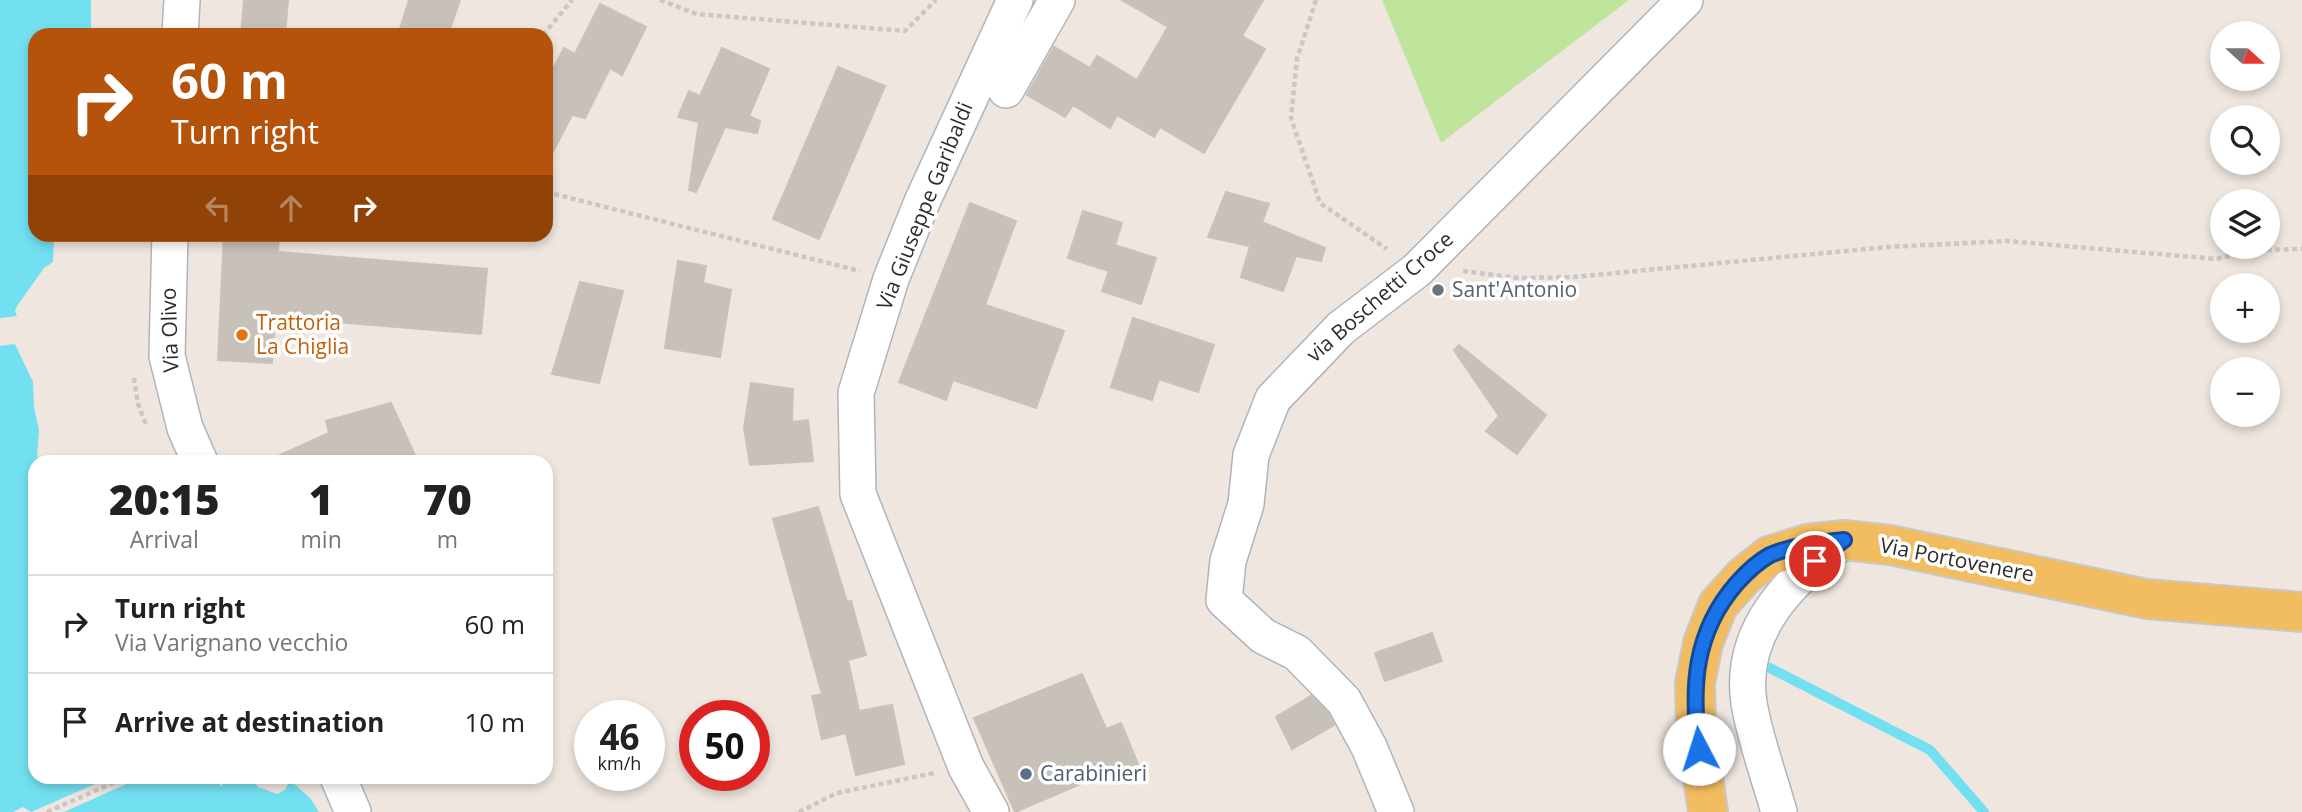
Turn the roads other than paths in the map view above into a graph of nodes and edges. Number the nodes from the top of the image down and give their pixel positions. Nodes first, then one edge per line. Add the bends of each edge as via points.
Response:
1 (183, 0) edge
2 (1015, 0) edge
3 (1057, 0) edge
4 (1685, 0) edge
5 (181, 28) edge
6 (1006, 90) dead end
7 (170, 242) edge
8 (197, 455) edge
9 (1844, 540) junction
10 (2302, 612) edge
11 (341, 784) edge
12 (353, 812) edge
13 (991, 812) edge
14 (1396, 812) edge
15 (1708, 812) edge
16 (1779, 812) edge

1 - 5 street
2 - 13 street, Via Giuseppe Garibaldi via 922,202 891,279 856,393 859,494 966,767
3 - 6 street
4 - 14 street, via Boschetti Croce via 1417,270 1341,328 1273,399 1251,455 1224,600 1263,636 1297,653 1344,701
7 - 8 street, Via Olivo via 167,356 185,428
9 - 10 main road, Via Portovenere via 1890,545 2147,599
9 - 15 main road, Via Portovenere via 1807,544 1769,556 1743,576 1718,605 1703,643 1695,683 1696,728
9 - 16 street via 1815,561 1781,596 1761,624 1749,663 1749,702
11 - 12 street

